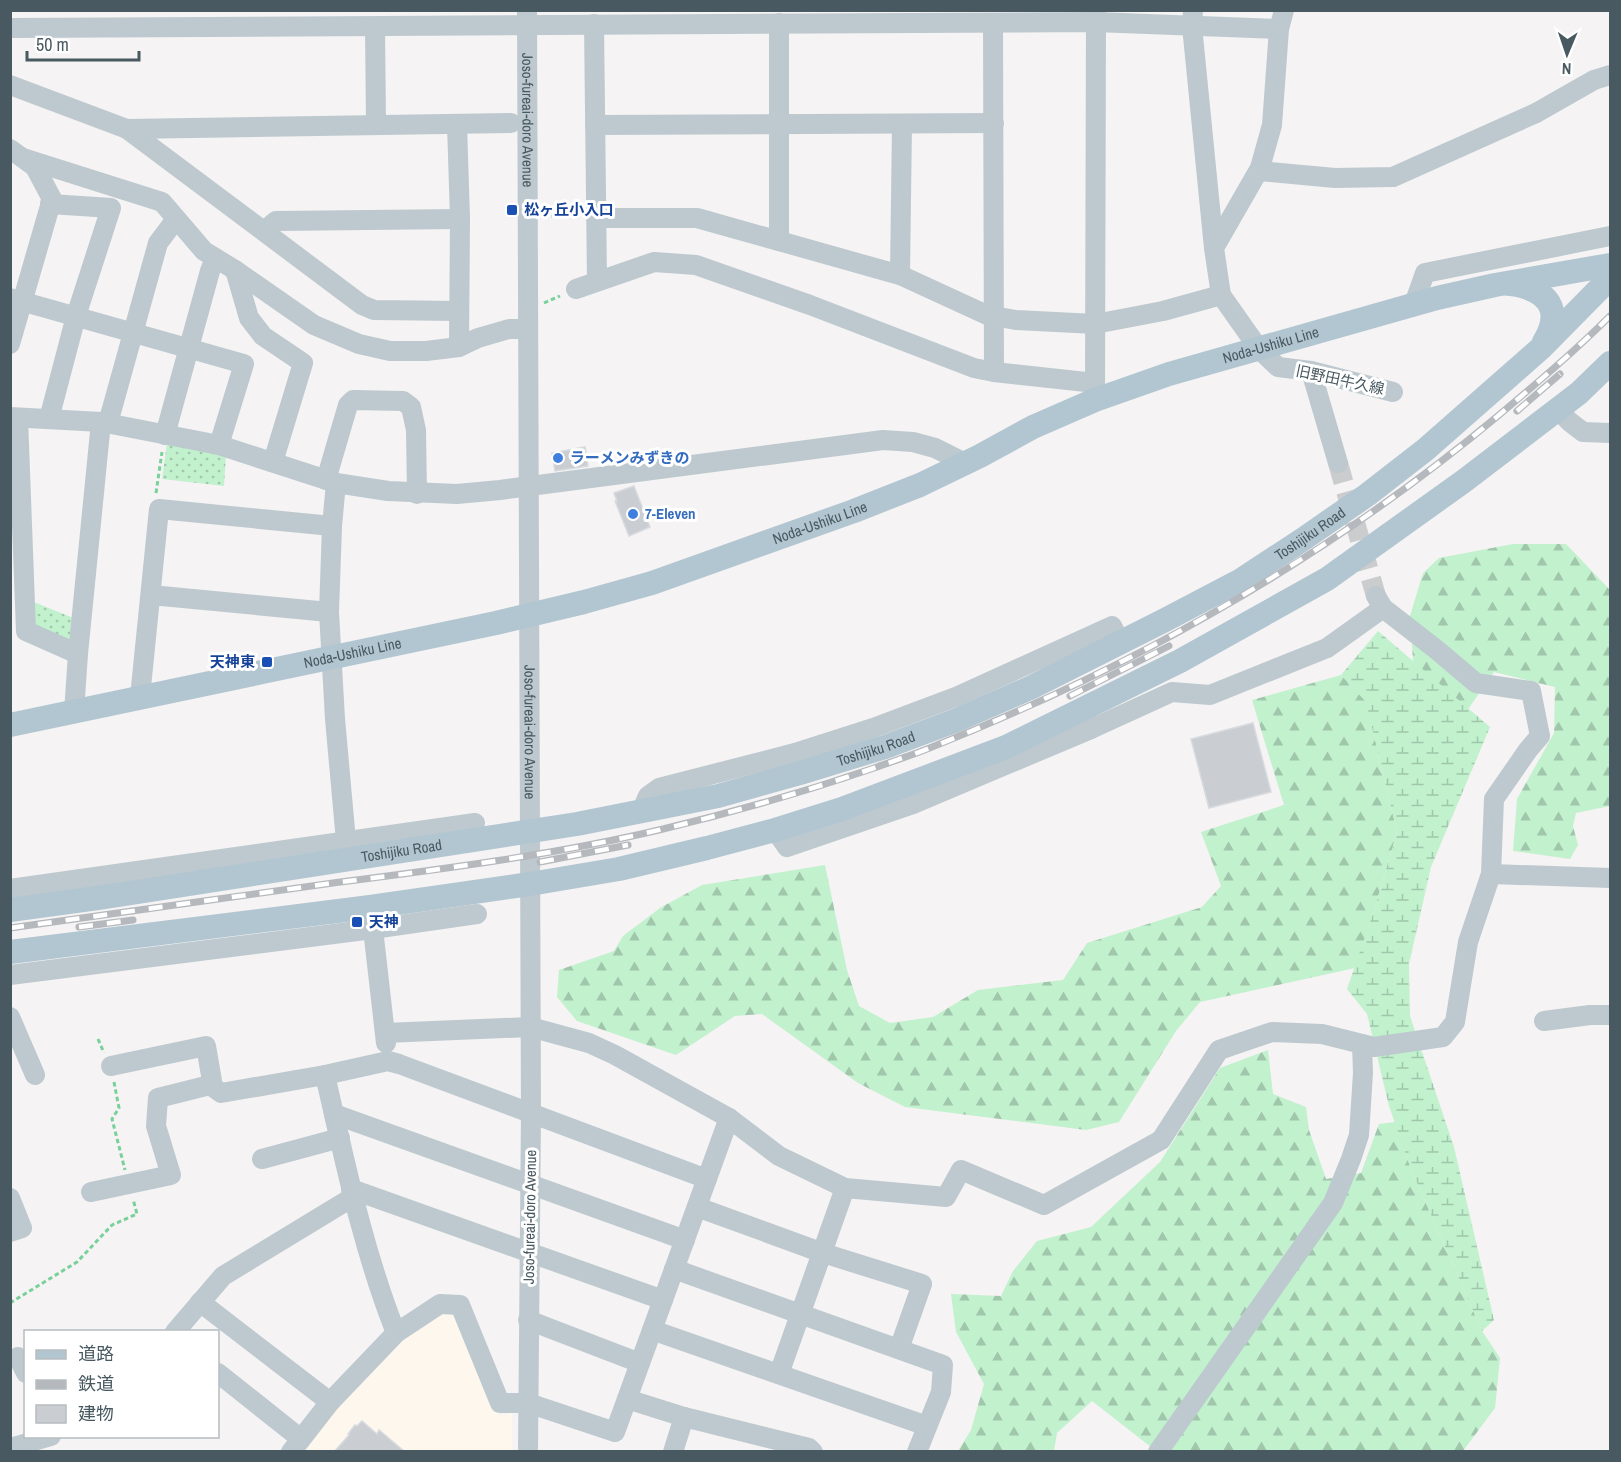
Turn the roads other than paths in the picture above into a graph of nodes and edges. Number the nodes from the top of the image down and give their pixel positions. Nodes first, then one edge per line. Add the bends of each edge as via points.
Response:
1 (1096, 16) edge
2 (527, 17) edge
3 (269, 18) edge
4 (458, 18) edge
5 (1193, 18) edge
6 (1281, 20) edge
7 (779, 23) junction
8 (993, 23) junction
9 (594, 24) junction
10 (375, 27) junction
11 (10, 28) edge
12 (1611, 75) edge
13 (10, 85) edge
14 (511, 123) dead end
15 (994, 123) junction
16 (457, 124) junction
17 (902, 124) junction
18 (376, 125) junction
19 (595, 125) junction
20 (779, 125) junction
21 (127, 129) junction
22 (17, 153) edge
23 (1258, 171) junction
24 (50, 204) junction
25 (596, 218) junction
26 (176, 219) junction
27 (460, 219) junction
28 (264, 231) junction
29 (1611, 236) edge
30 (779, 241) junction
31 (1214, 248) junction
32 (215, 258) junction
33 (1611, 266) edge
34 (235, 270) junction
35 (900, 275) junction
36 (1611, 278) edge
37 (597, 281) junction
38 (1495, 285) junction
39 (576, 289) road end
40 (1221, 295) junction
41 (16, 299) edge
42 (1414, 304) junction
43 (459, 311) junction
44 (76, 316) junction
45 (994, 317) junction
46 (1095, 324) junction
47 (528, 329) junction
48 (133, 333) junction
49 (10, 344) edge
50 (459, 347) junction
51 (189, 348) junction
52 (1541, 348) junction
53 (1259, 349) junction
54 (1611, 363) edge
55 (1311, 371) junction
56 (994, 372) junction
57 (1095, 391) junction
58 (1393, 392) dead end
59 (1558, 410) junction
60 (14, 417) edge
61 (49, 419) junction
62 (105, 423) junction
63 (1611, 433) edge
64 (165, 435) junction
65 (219, 445) junction
66 (273, 462) junction
67 (965, 463) junction
68 (1338, 463) tunnel mouth
69 (331, 482) junction
70 (528, 486) junction
71 (417, 494) junction
72 (332, 526) junction
73 (152, 595) junction
74 (330, 612) junction
75 (528, 615) junction
76 (78, 654) junction
77 (331, 657) junction
78 (140, 697) junction
79 (74, 712) junction
80 (1087, 719) junction
81 (10, 725) edge
82 (475, 823) dead end
83 (529, 831) junction
84 (346, 841) junction
85 (384, 844) junction
86 (216, 870) junction
87 (1491, 874) junction
88 (1611, 878) edge
89 (530, 884) junction
90 (10, 889) edge
91 (10, 910) edge
92 (414, 912) junction
93 (477, 914) dead end
94 (373, 929) junction
95 (10, 952) edge
96 (10, 975) edge
97 (1611, 1015) edge
98 (10, 1017) edge
99 (1544, 1021) dead end
100 (530, 1028) junction
101 (385, 1033) junction
102 (1362, 1044) junction
103 (388, 1061) junction
104 (111, 1066) dead end
105 (35, 1075) dead end
106 (325, 1075) junction
107 (213, 1087) junction
108 (531, 1113) junction
109 (334, 1114) junction
110 (729, 1118) junction
111 (340, 1138) junction
112 (262, 1159) dead end
113 (707, 1179) junction
114 (531, 1185) junction
115 (846, 1188) junction
116 (91, 1192) dead end
117 (352, 1193) junction
118 (10, 1198) edge
119 (697, 1207) junction
120 (10, 1232) edge
121 (685, 1240) junction
122 (530, 1253) junction
123 (823, 1253) junction
124 (674, 1269) junction
125 (663, 1300) junction
126 (200, 1302) junction
127 (801, 1314) junction
128 (528, 1320) junction
129 (177, 1330) edge
130 (652, 1330) junction
131 (396, 1333) junction
132 (899, 1349) junction
133 (640, 1363) junction
134 (219, 1374) edge
135 (779, 1374) junction
136 (627, 1399) junction
137 (330, 1402) junction
138 (528, 1403) junction
139 (684, 1417) junction
140 (927, 1426) junction
141 (51, 1442) edge
142 (296, 1445) edge
143 (10, 1448) edge
144 (528, 1452) edge
145 (674, 1452) edge
146 (813, 1452) edge
147 (917, 1452) edge
148 (1158, 1452) edge

1 - 5 street
1 - 8 street
1 - 46 street
2 - 4 street
2 - 9 street
2 - 47 street, Joso-fureai-doro Avenue
3 - 10 street
3 - 11 street
4 - 10 street
5 - 6 street
5 - 31 street
6 - 23 street via 1272,125
7 - 8 street
7 - 9 street
7 - 20 street
8 - 15 street
9 - 19 street
10 - 18 street
12 - 23 street via 1594,80 1536,114 1394,177 1335,178
13 - 21 street
14 - 16 street
15 - 17 street
15 - 45 street
16 - 18 street
16 - 27 street
17 - 20 street
17 - 35 street
18 - 21 street
19 - 20 street
19 - 25 street
20 - 30 street
21 - 28 street
22 - 24 street via 35,167 52,199
22 - 26 street via 162,202
23 - 31 street
24 - 41 street
24 - 44 street via 111,208
25 - 30 street via 697,218
25 - 37 street
26 - 32 street
26 - 48 street via 158,243
27 - 28 street via 276,221
27 - 43 street
28 - 43 street via 374,310
29 - 42 street via 1425,273
30 - 35 street
31 - 40 street
32 - 34 street
32 - 51 street
33 - 38 main road, Noda-Ushiku Line
34 - 50 street via 314,325 359,344 390,351
34 - 66 street via 249,318 263,336 303,363
35 - 45 street
36 - 52 main road, Toshijiku Road
37 - 39 street
37 - 56 street via 654,262 696,265
38 - 42 main road, Noda-Ushiku Line
38 - 52 main road via 1517,284 1548,299 1552,323
40 - 46 street
40 - 53 street, 旧野田牛久線
41 - 44 street
41 - 49 street
42 - 53 main road, Noda-Ushiku Line
43 - 50 street
44 - 48 street
44 - 61 street
45 - 46 street
45 - 56 street
46 - 57 street
47 - 50 street via 509,329
47 - 70 street, Joso-fureai-doro Avenue
48 - 51 street
48 - 62 street
51 - 64 street
51 - 65 street via 244,364
52 - 83 main road, Toshijiku Road via 1425,450 1367,495 1241,580 1032,687 885,747 800,773 718,796
53 - 55 street, 旧野田牛久線 via 1278,368
53 - 57 main road, Noda-Ushiku Line
54 - 59 main road
55 - 58 street, 旧野田牛久線
55 - 68 street
56 - 57 street
57 - 67 main road, Noda-Ushiku Line
59 - 63 street via 1583,432
59 - 80 main road via 1327,579 1180,661
60 - 61 street
60 - 76 street via 26,631
61 - 62 street
62 - 64 street
62 - 76 street
64 - 65 street
65 - 66 street
66 - 69 street
67 - 70 street via 935,448 883,440
67 - 75 main road, Noda-Ushiku Line via 854,511 652,583
69 - 71 street
69 - 71 street via 348,405 353,400 403,401 411,407 416,430
69 - 72 street
70 - 71 street
70 - 75 street, Joso-fureai-doro Avenue
72 - 73 street via 159,509
72 - 74 street
73 - 74 street
73 - 78 street
74 - 77 street
75 - 77 main road, Noda-Ushiku Line
75 - 83 street, Joso-fureai-doro Avenue
76 - 79 street
77 - 78 main road, Noda-Ushiku Line
77 - 84 street
78 - 79 main road, Noda-Ushiku Line
79 - 81 main road, Noda-Ushiku Line
80 - 87 street via 1172,692 1210,695 1327,648 1380,602 1476,683 1532,691 1540,736 1494,799
80 - 89 main road via 775,830 619,869
82 - 85 street
83 - 85 main road, Toshijiku Road
83 - 89 street, Joso-fureai-doro Avenue
84 - 85 street
84 - 86 street
85 - 86 main road, Toshijiku Road
86 - 90 street
86 - 91 main road, Toshijiku Road
87 - 88 street
87 - 102 street via 1468,942 1455,1022 1443,1037 1374,1047
89 - 92 main road
89 - 100 street, Joso-fureai-doro Avenue
92 - 93 street
92 - 94 street
92 - 95 main road
94 - 96 street
94 - 101 street
97 - 99 street
98 - 105 street
100 - 101 street
100 - 108 street, Joso-fureai-doro Avenue
100 - 110 street via 589,1043
101 - 103 street
102 - 115 street via 1322,1034 1272,1032 1219,1050 1161,1140 1044,1205 961,1170 946,1197
102 - 148 street via 1359,1135 1333,1203
103 - 106 street
103 - 108 street
104 - 107 street via 206,1046
106 - 107 street via 221,1093
106 - 109 street
107 - 116 street via 158,1098 156,1126 171,1175
108 - 113 street
108 - 114 street, Joso-fureai-doro Avenue
109 - 111 street
109 - 114 street
110 - 113 street
110 - 115 street via 779,1156
111 - 112 street
111 - 117 street
113 - 119 street
114 - 121 street
114 - 122 street, Joso-fureai-doro Avenue
115 - 123 street
117 - 122 street
117 - 126 street via 223,1276
117 - 131 street
118 - 120 street via 22,1228
119 - 121 street
119 - 123 street
121 - 124 street
122 - 125 street
122 - 128 street, Joso-fureai-doro Avenue
123 - 127 street
123 - 132 street via 922,1284
124 - 125 street
124 - 127 street
125 - 130 street
126 - 129 street
126 - 137 street
127 - 132 street
127 - 135 street
128 - 133 street
128 - 138 street, Joso-fureai-doro Avenue
130 - 133 street
130 - 135 street
131 - 137 street
131 - 138 street via 440,1304 460,1305 500,1403
132 - 140 street via 944,1365 941,1392
133 - 136 street
134 - 142 street
135 - 140 street
136 - 138 street via 615,1432
136 - 139 street
137 - 142 street
138 - 144 street, Joso-fureai-doro Avenue
139 - 145 street
139 - 146 street
140 - 147 street
141 - 143 street

